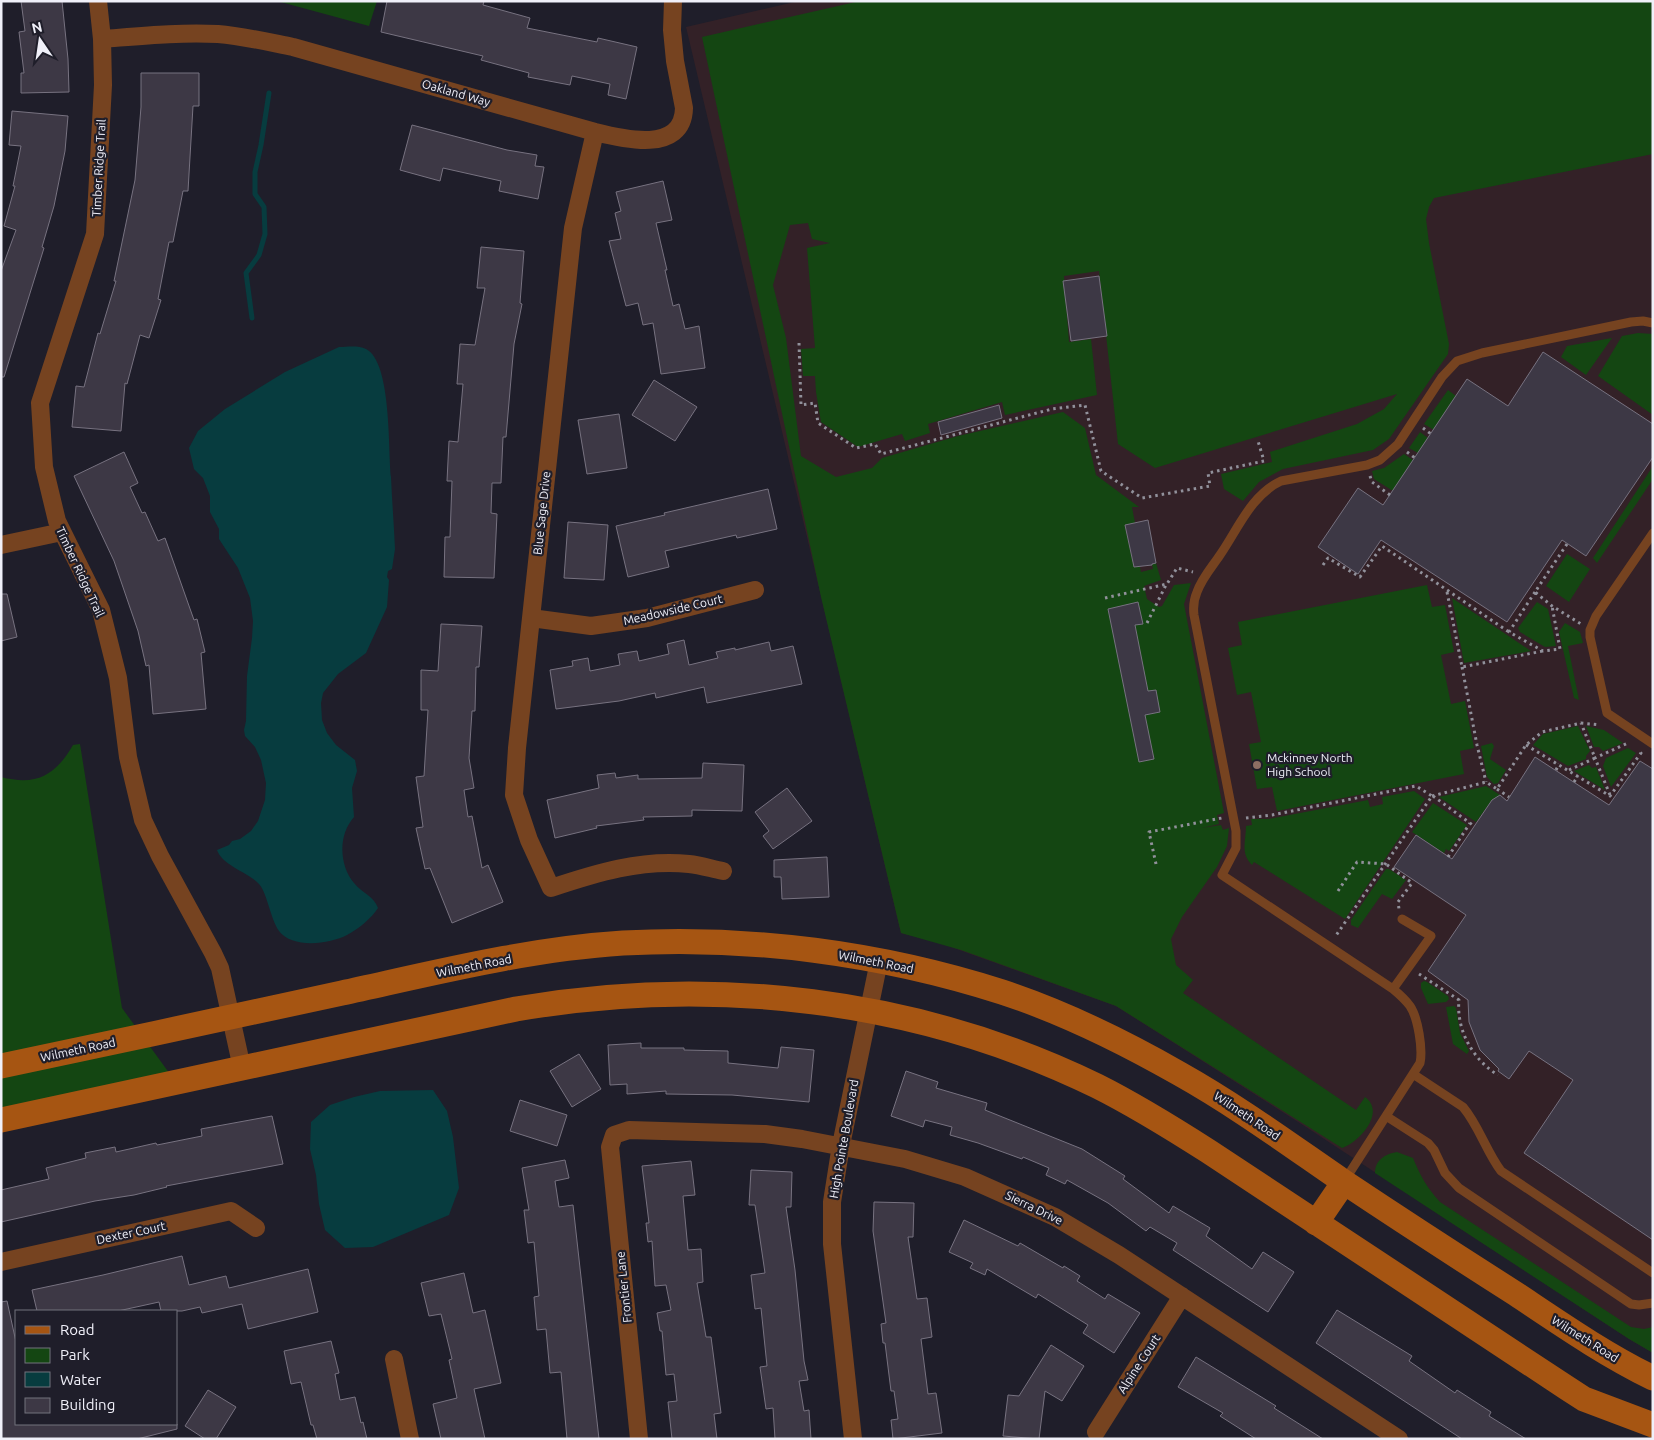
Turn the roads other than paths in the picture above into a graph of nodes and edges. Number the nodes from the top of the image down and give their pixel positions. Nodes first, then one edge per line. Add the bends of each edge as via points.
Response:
1 (98, 1) edge
2 (673, 1) edge
3 (102, 39) junction
4 (595, 132) junction
5 (1653, 323) edge
6 (62, 532) junction
7 (1653, 533) edge
8 (1, 545) edge
9 (755, 590) dead end
10 (530, 618) junction
11 (1653, 744) edge
12 (723, 871) dead end
13 (1402, 920) road end
14 (879, 961) junction
15 (1392, 989) junction
16 (869, 1010) junction
17 (232, 1018) junction
18 (1, 1066) edge
19 (242, 1068) junction
20 (1413, 1074) junction
21 (1386, 1116) junction
22 (1, 1120) edge
23 (614, 1135) joint
24 (841, 1146) junction
25 (1344, 1182) junction
26 (1316, 1223) junction
27 (256, 1228) dead end
28 (1, 1262) edge
29 (1653, 1273) edge
30 (1182, 1296) junction
31 (1653, 1303) edge
32 (394, 1359) dead end
33 (1653, 1378) edge
34 (1653, 1424) edge
35 (1096, 1432) dead end
36 (410, 1439) edge
37 (639, 1439) edge
38 (853, 1439) edge
39 (1399, 1439) edge

1 - 3 street, Timber Ridge Trail
2 - 4 street, Oakland Way via 675,62 684,108 682,124 670,135 653,140 620,138
3 - 4 street, Oakland Way via 165,34 244,37 293,47
3 - 6 street, Timber Ridge Trail via 103,85 95,234 40,403 44,467 56,522
4 - 10 street, Blue Sage Drive via 573,228
5 - 15 lane via 1631,322 1457,361 1442,377 1398,444 1380,460 1270,486 1254,502 1197,591 1194,615 1236,831 1236,848 1222,875
6 - 8 street
6 - 17 street, Timber Ridge Trail via 101,610 118,678 128,757 143,820 213,953
7 - 11 lane via 1596,616 1590,630 1607,713
9 - 10 street, Meadowside Court via 647,618 591,626
10 - 12 street, Blue Sage Drive via 514,795 528,840 550,888 639,864 691,864
13 - 15 lane via 1431,936
14 - 16 street, High Pointe Boulevard
14 - 17 main road, Wilmeth Road via 810,950 720,942 594,946 444,971
14 - 25 main road, Wilmeth Road via 1004,993 1111,1038 1226,1101
15 - 20 lane via 1404,998 1414,1013 1422,1052
16 - 19 main road via 737,994 602,996 516,1009
16 - 24 street, High Pointe Boulevard
16 - 26 main road via 985,1040 1098,1087 1180,1133
17 - 18 main road, Wilmeth Road
17 - 19 street, Timber Ridge Trail
19 - 22 main road
20 - 21 lane
20 - 29 lane via 1463,1107 1501,1171
21 - 25 lane
21 - 31 lane via 1428,1142 1445,1174 1459,1188 1631,1304
23 - 24 street, Sierra Drive via 629,1130 730,1132 774,1135
23 - 37 street, Frontier Lane via 610,1147
24 - 30 street, Sierra Drive via 905,1159 1001,1192 1055,1218
24 - 38 street, High Pointe Boulevard via 832,1202 832,1244
25 - 26 main road
25 - 33 main road, Wilmeth Road via 1603,1352
26 - 34 main road via 1584,1399
27 - 28 street, Dexter Court via 231,1211
30 - 35 street, Alpine Court
30 - 39 street, Sierra Drive
32 - 36 street

